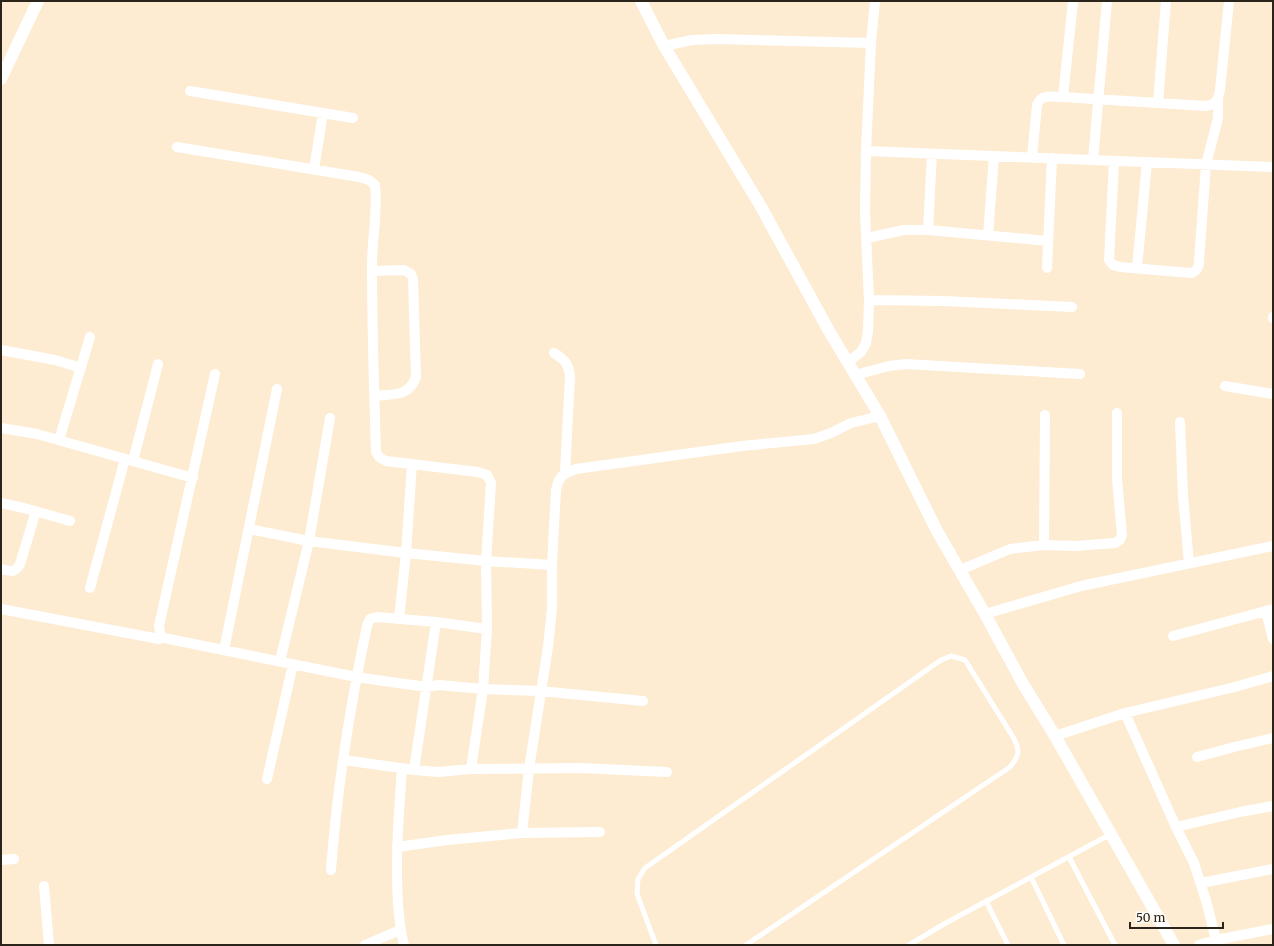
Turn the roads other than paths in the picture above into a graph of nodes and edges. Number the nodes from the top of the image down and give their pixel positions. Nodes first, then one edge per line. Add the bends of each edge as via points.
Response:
1 (38, 1) edge
2 (641, 1) edge
3 (875, 1) edge
4 (1073, 1) edge
5 (1107, 1) edge
6 (1166, 1) edge
7 (1230, 1) edge
8 (871, 43) junction
9 (664, 46) junction
10 (1, 79) edge
11 (190, 91) dead end
12 (1064, 97) junction
13 (1218, 99) junction
14 (1098, 100) junction
15 (1158, 103) junction
16 (324, 113) junction
17 (353, 118) dead end
18 (177, 147) dead end
19 (866, 151) junction
20 (932, 154) junction
21 (994, 156) junction
22 (1032, 158) junction
23 (1052, 158) junction
24 (1093, 160) junction
25 (1114, 161) junction
26 (1147, 162) junction
27 (1206, 165) junction
28 (1273, 168) edge
29 (314, 169) junction
30 (928, 230) junction
31 (988, 235) junction
32 (867, 238) junction
33 (1048, 241) junction
34 (1046, 268) dead end
35 (1137, 268) junction
36 (372, 271) junction
37 (869, 300) junction
38 (1072, 307) dead end
39 (90, 337) dead end
40 (1, 350) edge
41 (554, 353) dead end
42 (848, 362) junction
43 (158, 364) dead end
44 (81, 368) junction
45 (215, 374) dead end
46 (1080, 374) dead end
47 (855, 375) junction
48 (1225, 386) dead end
49 (278, 389) dead end
50 (1273, 394) edge
51 (374, 396) junction
52 (1117, 412) dead end
53 (1045, 415) dead end
54 (880, 416) junction
55 (330, 418) dead end
56 (1180, 422) dead end
57 (1, 428) edge
58 (59, 440) junction
59 (129, 460) junction
60 (412, 464) junction
61 (565, 473) junction
62 (193, 478) junction
63 (1, 503) edge
64 (36, 512) junction
65 (70, 521) dead end
66 (249, 529) junction
67 (309, 541) junction
68 (1044, 545) junction
69 (1273, 546) edge
70 (406, 553) junction
71 (486, 561) junction
72 (1189, 563) junction
73 (552, 565) junction
74 (1, 569) edge
75 (960, 570) junction
76 (90, 588) dead end
77 (1, 609) edge
78 (1269, 610) edge
79 (985, 614) junction
80 (399, 619) junction
81 (436, 622) junction
82 (487, 629) junction
83 (1173, 636) dead end
84 (159, 639) dead end
85 (1273, 639) edge
86 (224, 650) junction
87 (280, 661) junction
88 (293, 664) junction
89 (1273, 676) edge
90 (356, 677) junction
91 (426, 687) junction
92 (483, 689) junction
93 (540, 691) junction
94 (643, 701) dead end
95 (1125, 713) junction
96 (1056, 736) junction
97 (1273, 738) edge
98 (1197, 757) dead end
99 (344, 760) junction
100 (402, 768) junction
101 (471, 769) junction
102 (528, 769) junction
103 (414, 770) junction
104 (667, 772) dead end
105 (267, 779) dead end
106 (1273, 806) edge
107 (1176, 827) junction
108 (600, 832) dead end
109 (522, 833) junction
110 (1111, 834) junction
111 (397, 847) junction
112 (1069, 857) junction
113 (1, 860) edge
114 (14, 860) dead end
115 (1273, 868) edge
116 (331, 870) dead end
117 (1032, 877) junction
118 (1201, 883) junction
119 (44, 886) dead end
120 (986, 902) junction
121 (1273, 929) edge
122 (400, 930) junction
123 (920, 939) junction
124 (1216, 940) junction
125 (49, 945) edge
126 (364, 945) edge
127 (404, 945) edge
128 (656, 945) edge
129 (746, 945) edge
130 (909, 945) edge
131 (923, 945) edge
132 (1008, 945) edge
133 (1064, 945) edge
134 (1115, 945) edge
135 (1174, 945) edge
136 (1199, 945) edge

1 - 10 street
2 - 9 street
3 - 8 street
4 - 12 street
5 - 14 street
6 - 15 street
7 - 13 street
8 - 9 street via 716,39 692,40
8 - 19 street
9 - 42 street via 760,205
11 - 16 street
12 - 14 street
12 - 22 street via 1042,97 1039,100
13 - 15 street via 1213,105 1206,106
13 - 27 street via 1218,118
14 - 15 street
14 - 24 street
16 - 17 street
16 - 29 street
18 - 29 street
19 - 20 street
19 - 32 street
20 - 21 street
20 - 30 street
21 - 22 street
21 - 31 street
22 - 23 street
23 - 24 street
23 - 33 street
24 - 25 street
25 - 26 street
25 - 35 street via 1109,260 1113,265
26 - 27 street
26 - 35 street
27 - 28 street
27 - 35 street via 1199,267 1196,272
29 - 36 street via 359,177 375,185
30 - 31 street
30 - 32 street via 904,230
31 - 33 street
32 - 37 street
33 - 34 street
36 - 51 street
36 - 51 street via 404,270 411,274 416,377 413,385 404,392
37 - 38 street
37 - 42 street via 866,343 861,352
39 - 44 street
40 - 44 street via 55,360
41 - 61 street via 564,359 569,366 570,376
42 - 47 street
43 - 59 street
44 - 58 street
45 - 62 street
46 - 47 street via 906,364
47 - 54 street
48 - 50 street
49 - 66 street
51 - 60 street via 376,452 386,461
52 - 68 street via 1117,478 1122,535 1120,540 1096,545
53 - 68 street
54 - 61 street via 851,423 814,439 742,446 576,469
54 - 75 street via 937,531
55 - 67 street
56 - 72 street
57 - 58 street
58 - 59 street
59 - 62 street
59 - 76 street
60 - 70 street
60 - 71 street via 487,475 491,483 491,494
61 - 73 street via 558,480 556,490
62 - 86 street via 159,626 160,633 164,638 171,640
63 - 64 street
64 - 65 street
64 - 74 street via 17,569
66 - 67 street
66 - 86 street
67 - 70 street
67 - 87 street
68 - 75 street via 1010,548
69 - 72 street
70 - 71 street
70 - 80 street
71 - 73 street
71 - 82 street
72 - 79 street via 1081,586
73 - 93 street via 552,608
75 - 79 street
77 - 84 street
78 - 83 street
78 - 85 street
79 - 96 street via 1023,684
80 - 81 street
80 - 90 street via 370,619
81 - 82 street
81 - 91 street
82 - 92 street
86 - 87 street
87 - 88 street
88 - 90 street
88 - 105 street
89 - 95 street
90 - 91 street
90 - 99 street
91 - 92 street via 439,684
91 - 103 street
92 - 93 street
92 - 101 street
93 - 94 street
93 - 102 street
95 - 96 street
95 - 107 street
96 - 110 street
97 - 98 street
99 - 100 street
99 - 116 street via 335,814
100 - 103 street
100 - 111 street
101 - 102 street
101 - 103 street via 438,772
102 - 104 street via 588,768
102 - 109 street
106 - 107 street
107 - 118 street
108 - 109 street
109 - 111 street
110 - 112 lane
110 - 135 street
111 - 122 street
112 - 117 lane
112 - 134 lane
113 - 114 street
115 - 118 street
117 - 120 lane
117 - 133 lane
118 - 124 street
119 - 125 street
120 - 123 lane
120 - 132 lane
121 - 124 street
122 - 126 street
122 - 127 street
123 - 130 lane
123 - 131 lane
124 - 136 street
128 - 129 lane via 637,894 638,879 645,868 941,660 951,656 965,660 1013,737 1018,748 1017,758 1010,766

